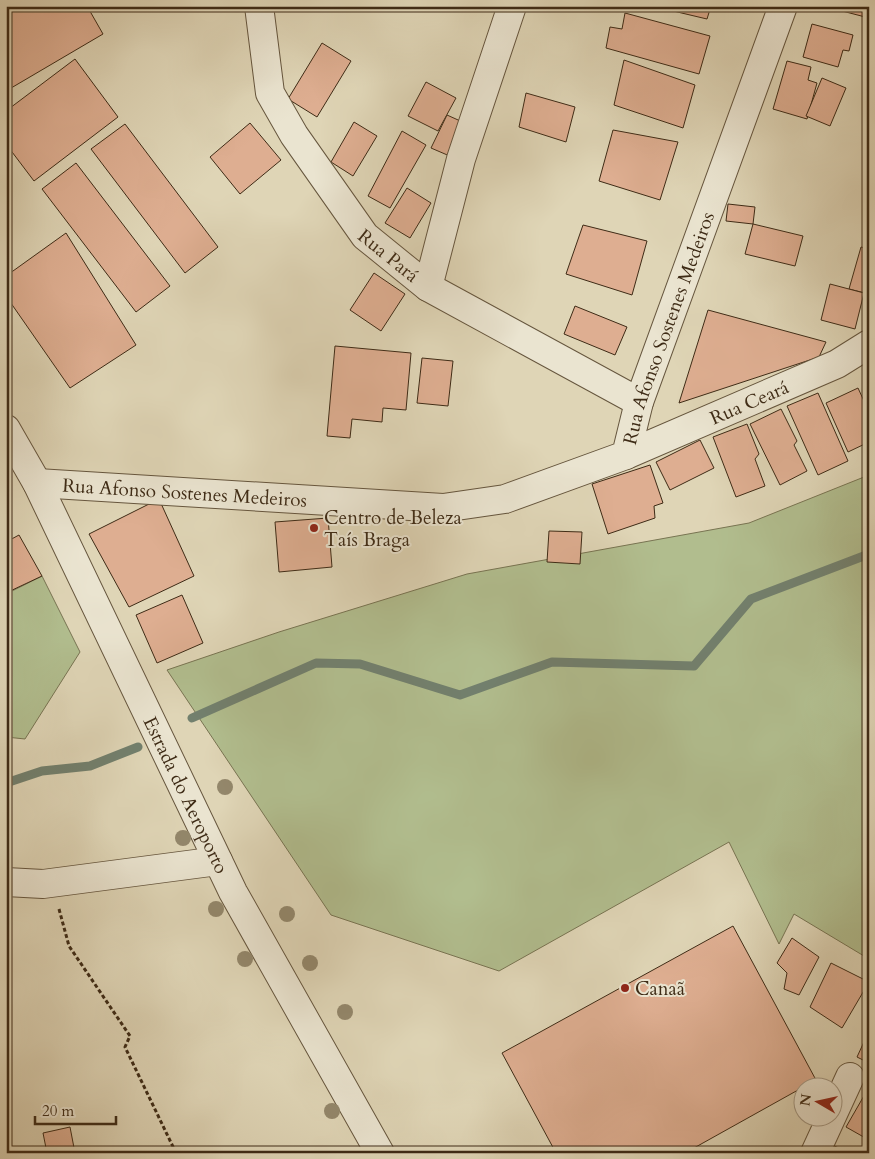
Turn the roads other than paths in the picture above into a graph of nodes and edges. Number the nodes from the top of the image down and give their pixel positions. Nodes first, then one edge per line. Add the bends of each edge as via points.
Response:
1 (259, 6) edge
2 (512, 6) edge
3 (783, 6) edge
4 (428, 287) junction
5 (869, 344) edge
6 (639, 402) junction
7 (6, 429) edge
8 (626, 455) junction
9 (37, 483) junction
10 (218, 861) junction
11 (6, 882) edge
12 (850, 1077) dead end
13 (380, 1153) edge
14 (815, 1153) edge

1 - 4 street, Rua Pará via 270,93 294,135 366,236
2 - 4 street via 461,159
3 - 6 street, Rua Afonso Sostenes Medeiros
4 - 6 street, Rua Pará
5 - 8 street, Rua Ceará via 837,364
6 - 8 street, Rua Afonso Sostenes Medeiros
7 - 9 street, Estrada do Aeroporto
8 - 9 street, Rua Afonso Sostenes Medeiros via 505,499 443,508
9 - 10 street, Estrada do Aeroporto
10 - 11 street via 43,884
10 - 13 street, Estrada do Aeroporto
12 - 14 street

